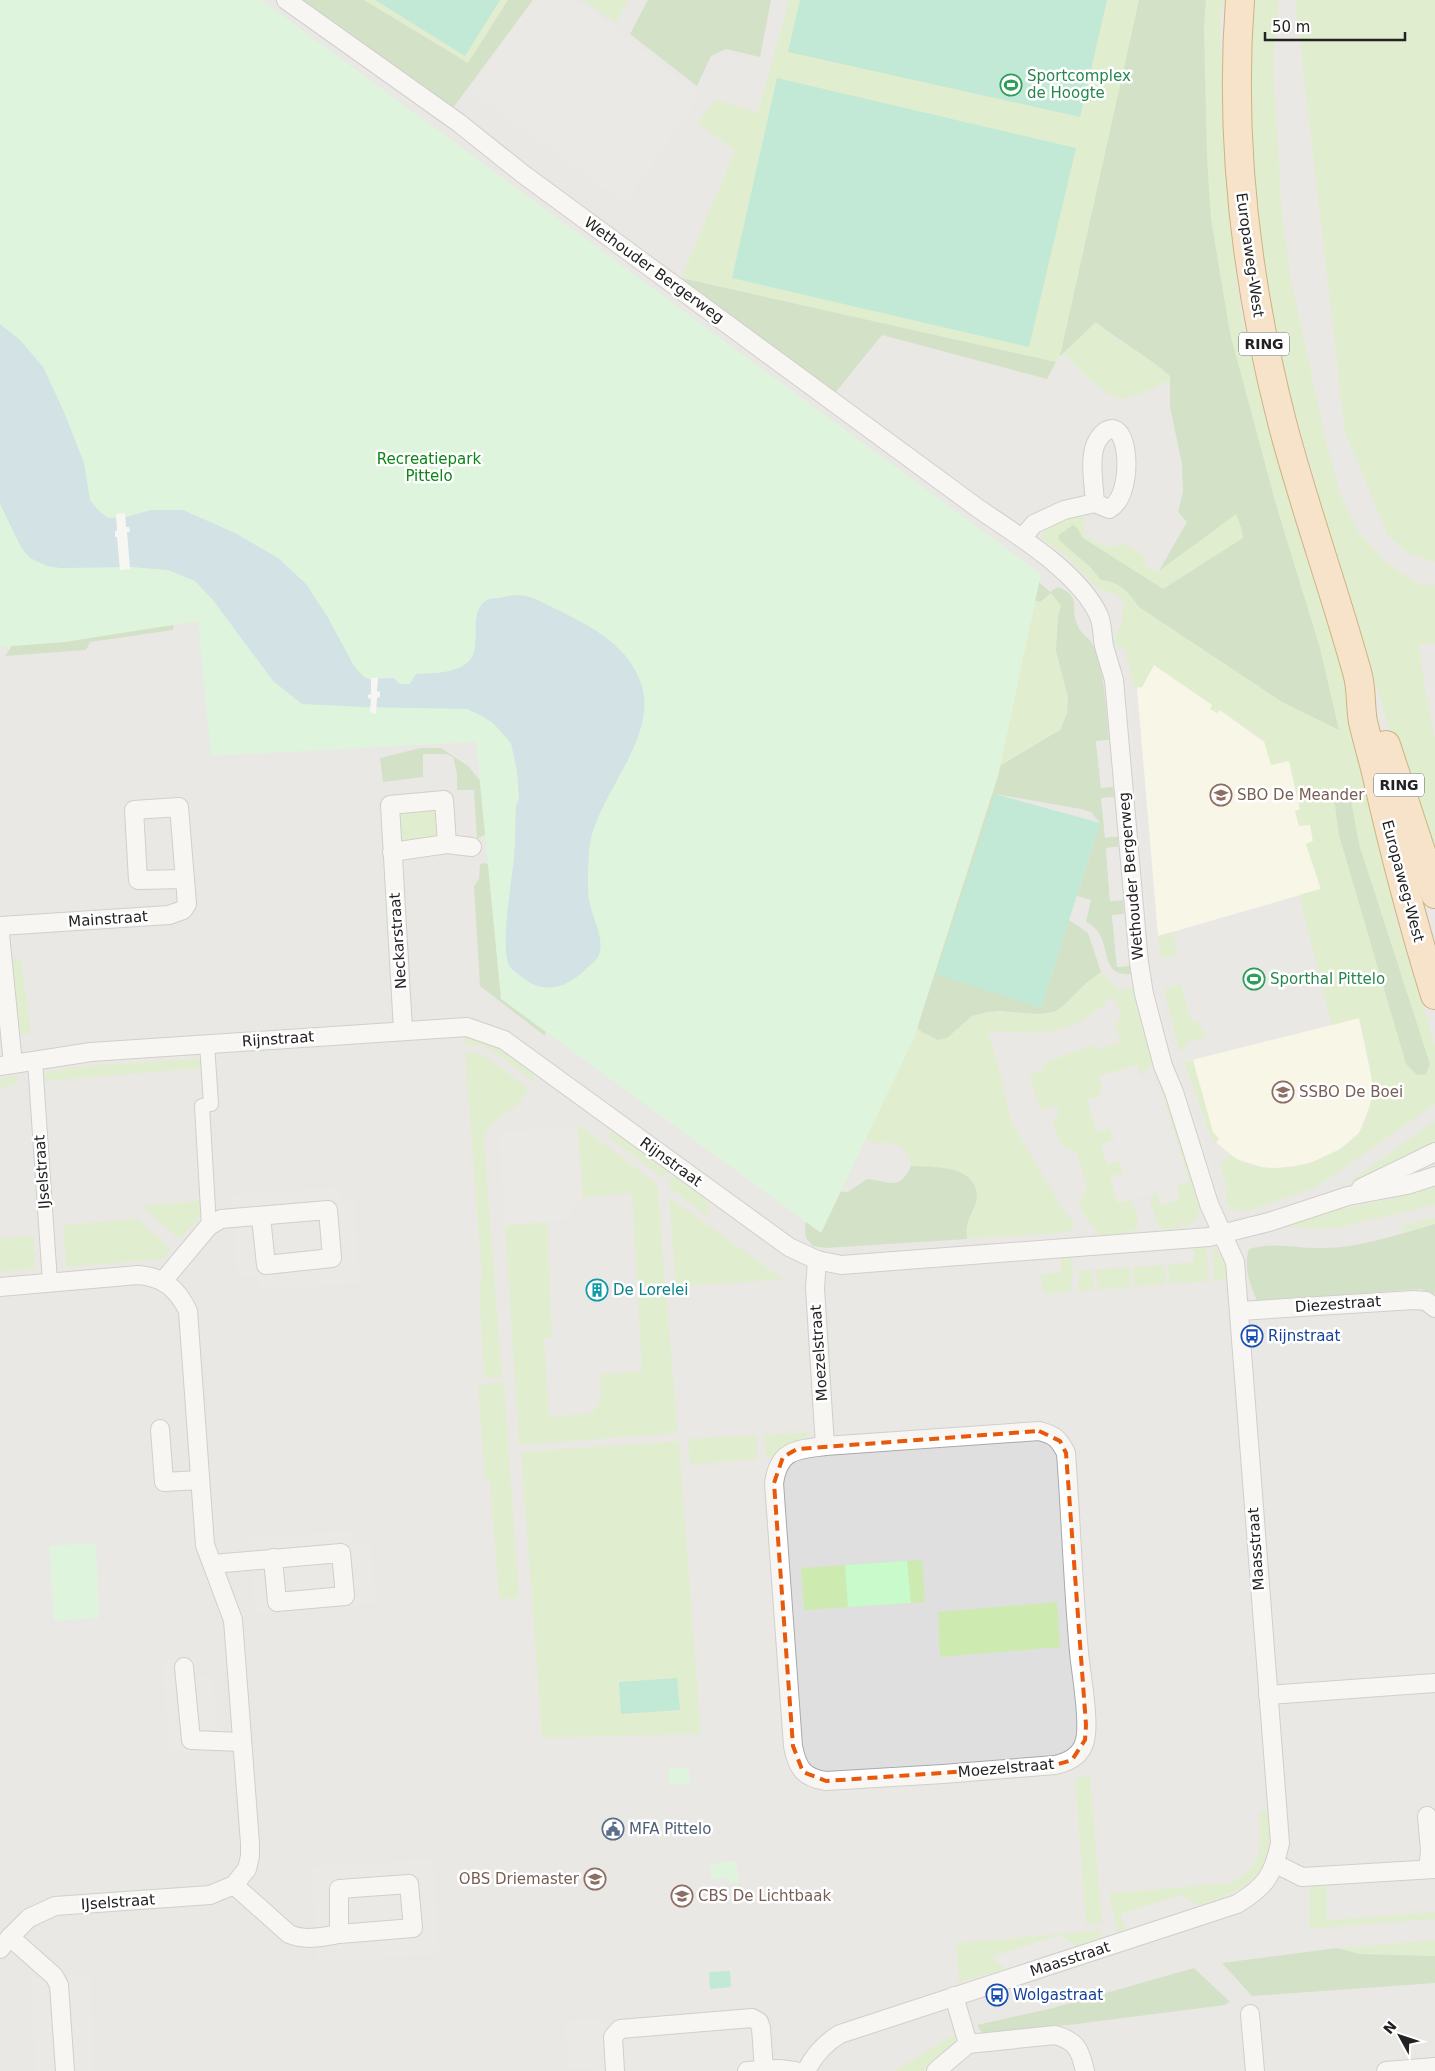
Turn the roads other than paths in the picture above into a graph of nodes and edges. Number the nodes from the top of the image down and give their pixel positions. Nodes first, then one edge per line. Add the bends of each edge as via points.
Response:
1 (286, 0) edge
2 (1240, 0) edge
3 (1095, 503) dead end
4 (1022, 538) junction
5 (1358, 677) junction
6 (447, 844) junction
7 (472, 847) dead end
8 (392, 852) junction
9 (185, 879) junction
10 (1435, 894) edge
11 (0, 926) edge
12 (0, 934) edge
13 (1435, 995) edge
14 (403, 1030) junction
15 (207, 1044) junction
16 (35, 1061) junction
17 (6, 1065) edge
18 (1435, 1152) edge
19 (1435, 1176) edge
20 (1348, 1196) junction
21 (261, 1216) junction
22 (209, 1226) junction
23 (1224, 1234) junction
24 (816, 1260) junction
25 (163, 1281) junction
26 (50, 1282) junction
27 (0, 1286) edge
28 (1435, 1308) edge
29 (1240, 1311) junction
30 (160, 1429) dead end
31 (825, 1446) junction
32 (200, 1480) junction
33 (273, 1558) junction
34 (214, 1564) junction
35 (184, 1667) dead end
36 (1435, 1683) edge
37 (1268, 1695) junction
38 (242, 1742) junction
39 (1427, 1816) dead end
40 (1276, 1864) junction
41 (1432, 1869) edge
42 (234, 1885) junction
43 (339, 1934) junction
44 (5, 1943) edge
45 (954, 1996) junction
46 (1250, 2014) dead end
47 (968, 2044) junction
48 (1435, 2067) edge
49 (756, 2070) edge
50 (65, 2071) edge
51 (615, 2071) edge
52 (796, 2071) edge
53 (806, 2071) edge
54 (936, 2071) edge
55 (1085, 2071) edge
56 (1255, 2071) edge
57 (1386, 2071) edge

1 - 4 street, Wethouder Bergerweg via 459,123 523,174
2 - 5 main road, Europaweg-West / RING via 1238,158 1254,296 1284,429
3 - 4 street via 1052,514 1034,524
4 - 23 street, Wethouder Bergerweg via 1070,578 1099,617 1114,680 1144,994 1163,1066 1209,1204
5 - 10 main road, Europaweg-West / RING via 1377,717
5 - 13 main road, Europaweg-West / RING via 1363,721 1390,834
6 - 7 street
6 - 8 street
6 - 8 street, Neckarstraat via 444,800 390,805
8 - 14 street, Neckarstraat
9 - 9 street, Mainstraat via 138,880 134,810 179,806
9 - 11 street, Mainstraat via 187,904 177,913
12 - 17 street
14 - 15 street, Rijnstraat
14 - 24 street, Rijnstraat via 467,1027 504,1040 789,1248
15 - 16 street, Rijnstraat via 91,1052
15 - 22 street via 211,1104 202,1106
16 - 17 street, Rijnstraat
16 - 26 street, IJselstraat
18 - 20 street, Rijnstraat
19 - 20 street, Rijnstraat
20 - 23 street, Rijnstraat
21 - 21 street via 328,1210 332,1258 266,1264
21 - 22 street via 221,1219
22 - 25 street
23 - 24 street, Rijnstraat via 841,1265
23 - 29 street, Maasstraat via 1235,1262
24 - 31 street, Moezelstraat
25 - 26 street via 138,1275
25 - 32 street via 174,1288 188,1311
26 - 27 street
28 - 29 street, Diezestraat via 1426,1301 1414,1300
29 - 37 street, Maasstraat
30 - 32 street via 164,1482
31 - 31 street, Moezelstraat via 797,1449 783,1457 776,1469 774,1483 793,1746 796,1762 803,1772 816,1780 826,1781 1055,1765 1072,1760 1085,1740 1086,1725 1066,1454 1060,1441 1039,1431
32 - 34 street via 205,1545
33 - 33 street via 341,1553 345,1596 277,1602
33 - 34 street
34 - 38 street via 233,1620
35 - 38 street via 191,1740
36 - 37 street
37 - 40 street, Maasstraat via 1280,1843
38 - 42 street via 250,1856 247,1869
39 - 41 street
40 - 41 street via 1302,1876
40 - 45 street, Maasstraat via 1254,1894 1237,1904
42 - 43 street via 289,1934 300,1938
42 - 44 street, IJselstraat via 210,1895 55,1906 29,1918
43 - 43 street via 413,1928 409,1884 339,1889
44 - 50 street, IJselstraat via 54,1976 59,1985
45 - 47 street
45 - 53 street, Maasstraat via 840,2034 822,2048
46 - 56 street
47 - 54 street
47 - 55 street via 1055,2035 1068,2039 1080,2052
48 - 57 street
49 - 51 street via 761,2028 759,2022 752,2018 620,2029 613,2037
49 - 52 street

